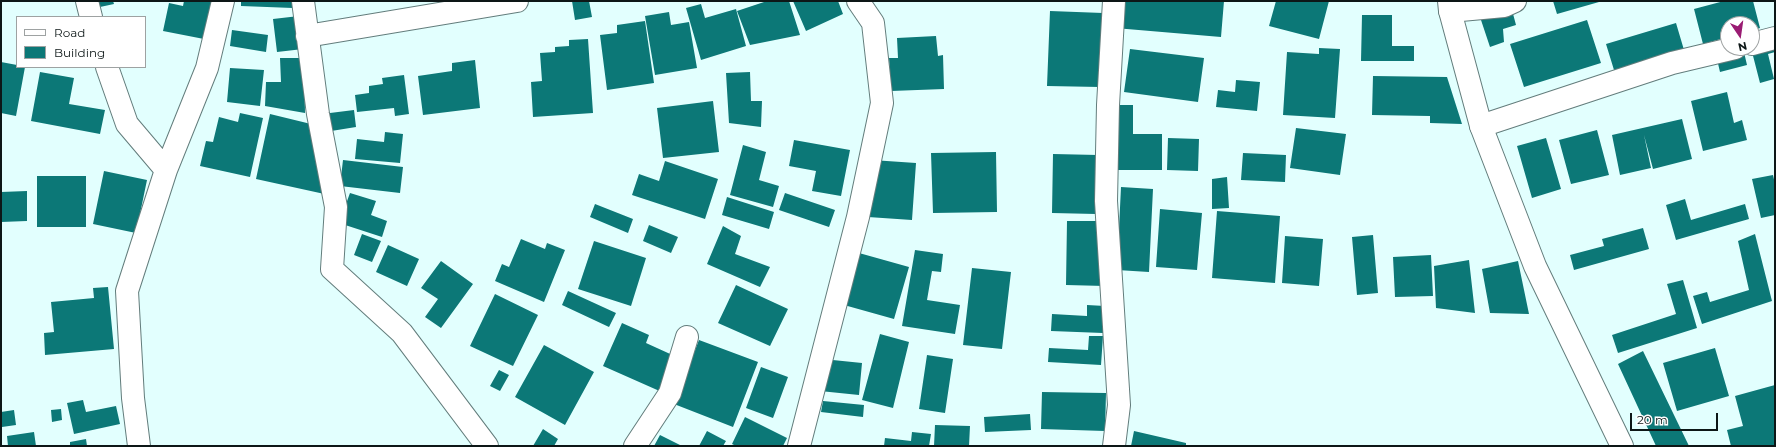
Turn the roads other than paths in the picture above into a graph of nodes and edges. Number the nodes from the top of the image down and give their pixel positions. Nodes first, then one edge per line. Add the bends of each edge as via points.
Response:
1 (87, 1) edge
2 (223, 1) edge
3 (303, 1) edge
4 (517, 1) edge
5 (858, 1) edge
6 (1114, 1) edge
7 (1515, 1) edge
8 (1450, 6) edge
9 (90, 16) edge
10 (307, 36) junction
11 (1775, 38) edge
12 (1760, 42) edge
13 (1720, 52) edge
14 (108, 68) edge
15 (1481, 126) junction
16 (166, 170) junction
17 (687, 337) dead end
18 (139, 446) edge
19 (487, 446) edge
20 (635, 446) edge
21 (799, 446) edge
22 (1114, 446) edge
23 (1622, 446) edge

1 - 9 street
2 - 16 street via 207,68
3 - 10 street
4 - 10 street
5 - 21 street via 873,23 882,104 858,217
6 - 22 street via 1106,201 1119,405
7 - 8 street via 1504,6
8 - 15 street
10 - 19 street via 318,114 336,207 332,269 402,333
11 - 12 street
13 - 15 street via 1672,63
14 - 16 street via 127,124
15 - 23 street via 1535,266
16 - 18 street via 127,291 133,398
17 - 20 street via 670,393

